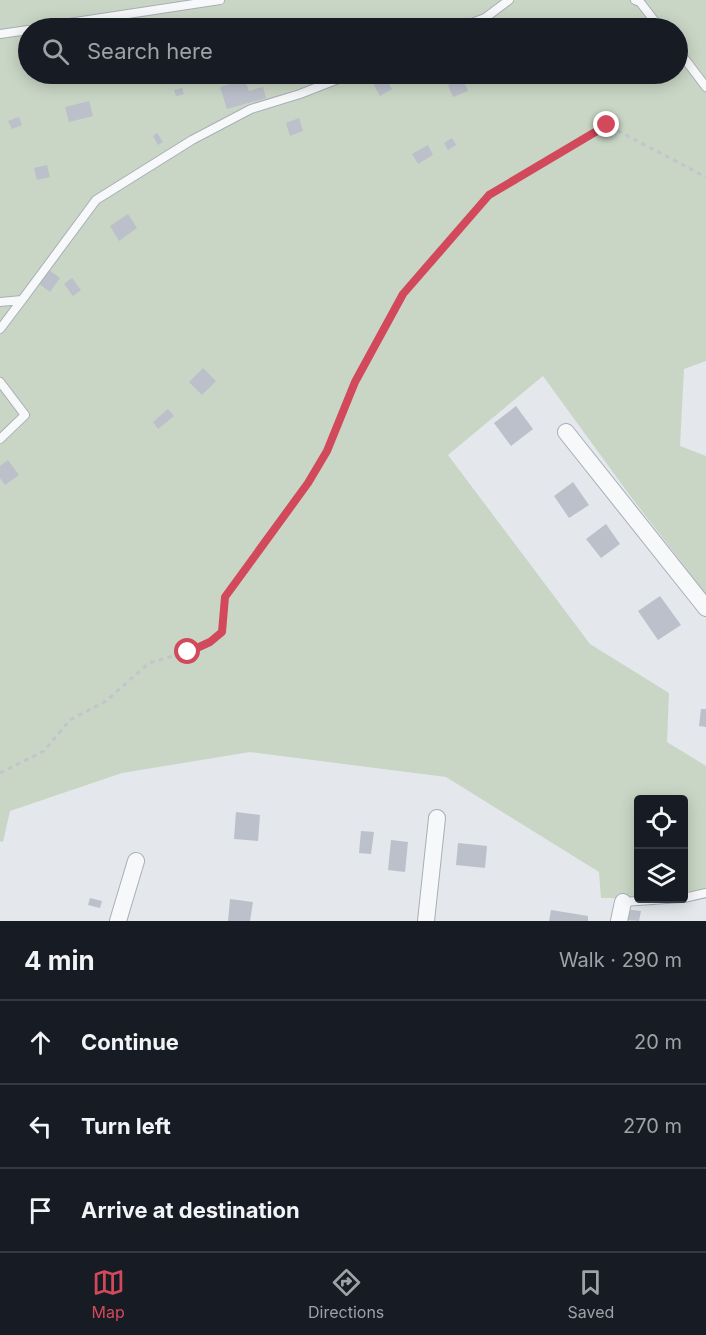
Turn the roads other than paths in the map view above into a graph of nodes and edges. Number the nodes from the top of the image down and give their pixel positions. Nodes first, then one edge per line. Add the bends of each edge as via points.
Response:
1 (220, 0) edge
2 (509, 0) edge
3 (635, 0) edge
4 (102, 18) edge
5 (485, 18) edge
6 (652, 18) edge
7 (18, 31) edge
8 (0, 34) edge
9 (688, 63) edge
10 (326, 84) edge
11 (706, 87) edge
12 (22, 300) junction
13 (0, 303) edge
14 (0, 329) edge
15 (0, 382) edge
16 (566, 432) dead end
17 (0, 439) edge
18 (706, 608) edge
19 (437, 818) dead end
20 (136, 861) dead end
21 (706, 893) edge
22 (688, 897) edge
23 (634, 901) edge
24 (623, 902) joint
25 (118, 921) edge
26 (426, 921) edge
27 (619, 921) edge

1 - 4 lane
2 - 5 lane
3 - 6 lane
7 - 8 lane
9 - 11 lane
10 - 12 lane via 251,109 192,140 96,200
12 - 13 lane
12 - 14 lane
15 - 17 lane via 25,415
16 - 18 street
19 - 26 street
20 - 25 street
21 - 22 lane
23 - 24 lane
24 - 27 street

